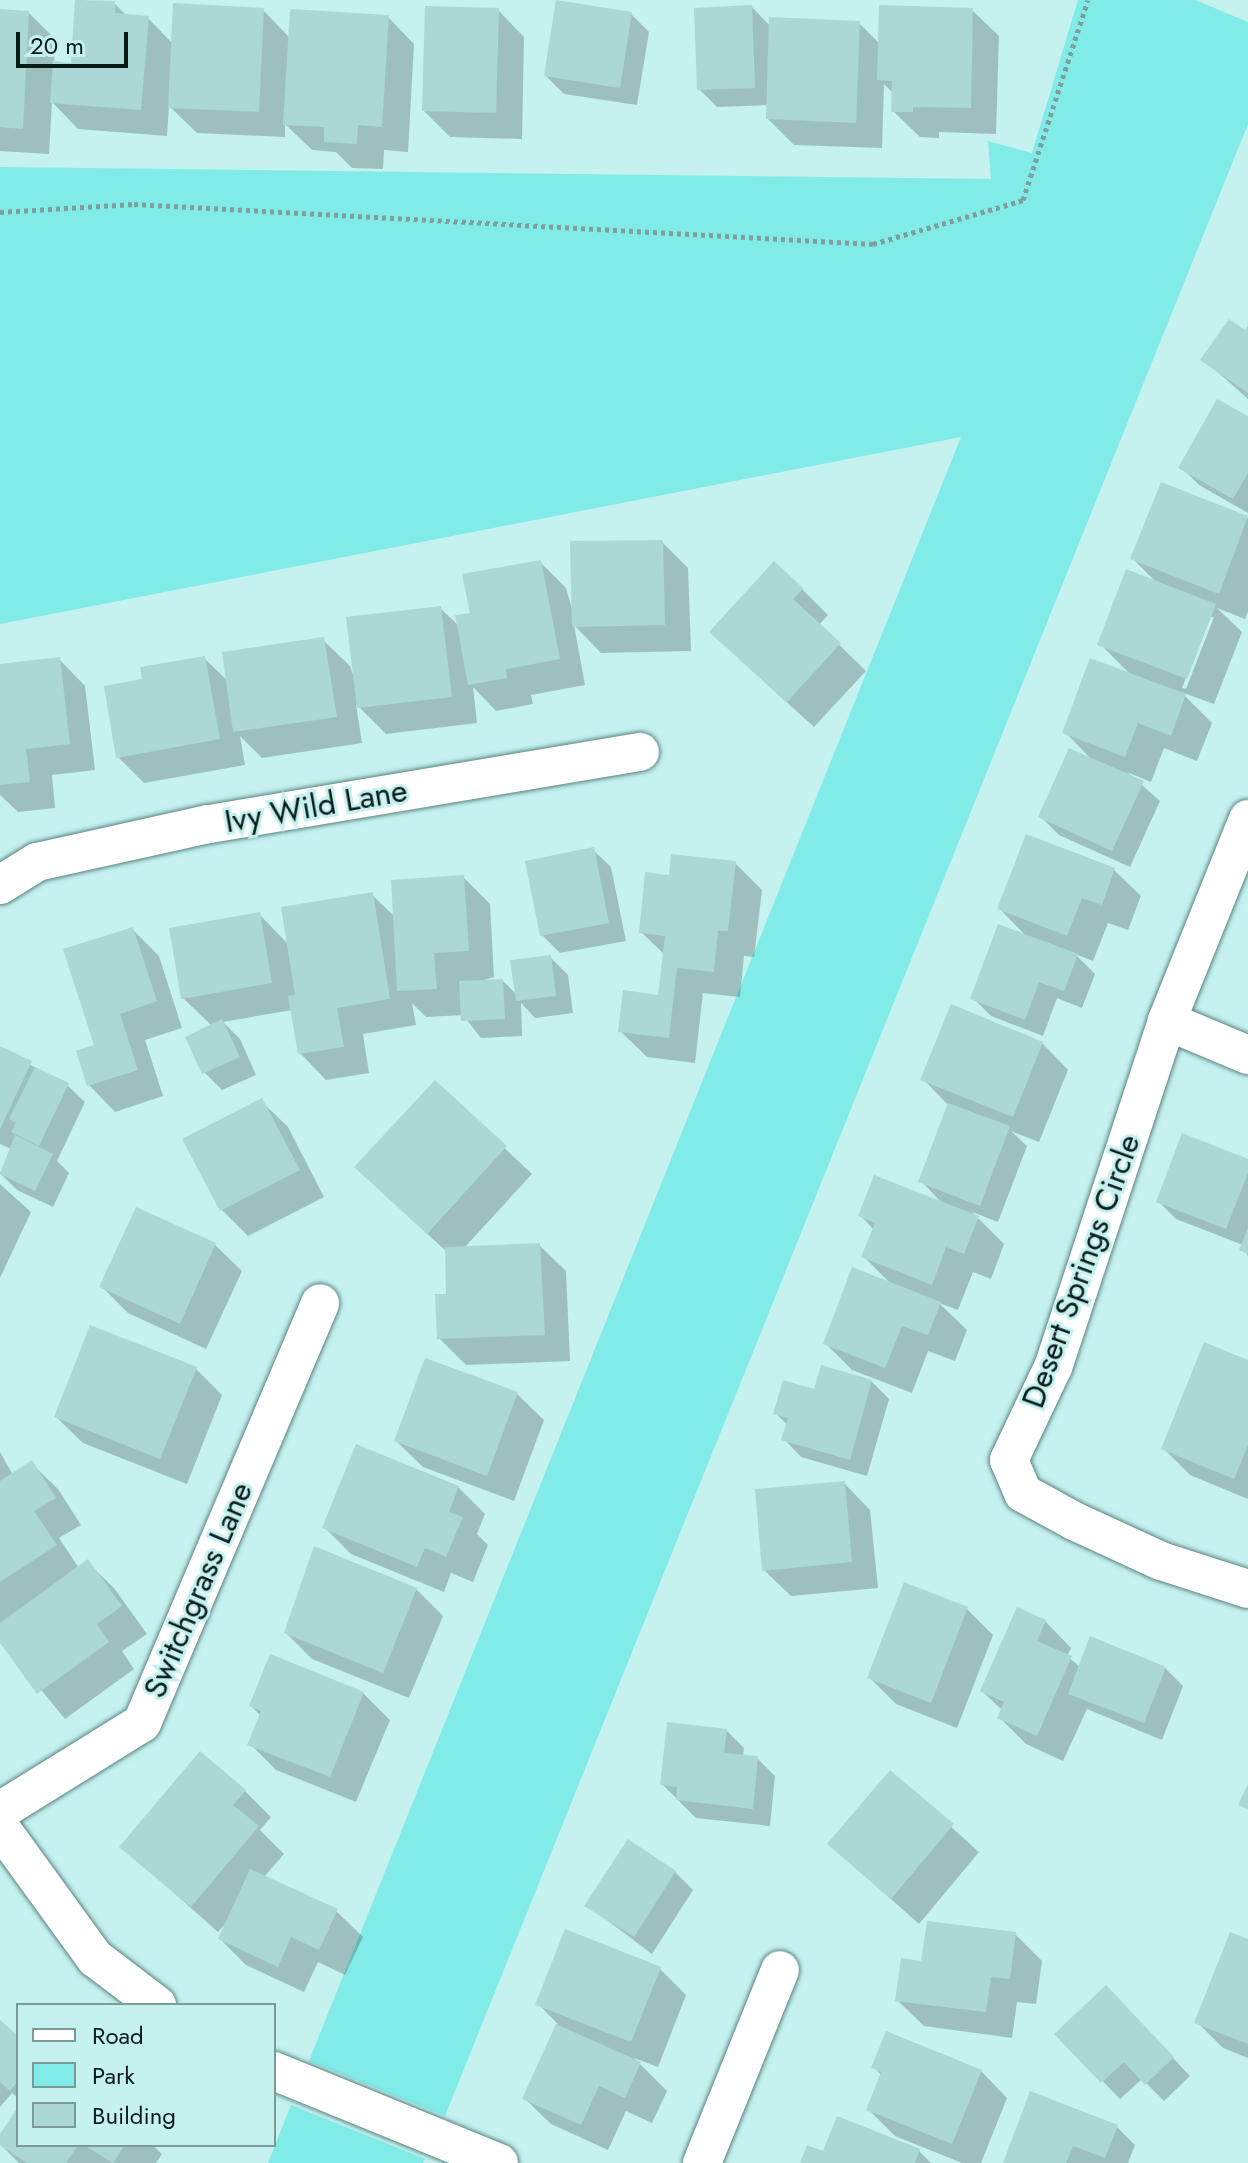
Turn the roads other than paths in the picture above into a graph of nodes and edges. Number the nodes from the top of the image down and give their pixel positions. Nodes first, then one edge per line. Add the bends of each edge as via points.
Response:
1 (640, 752) dead end
2 (1248, 819) edge
3 (0, 885) edge
4 (1167, 1021) junction
5 (1248, 1055) edge
6 (320, 1303) dead end
7 (1248, 1589) edge
8 (0, 1811) edge
9 (0, 1827) edge
10 (780, 1970) dead end
11 (154, 2003) edge
12 (276, 2072) edge
13 (499, 2163) edge
14 (702, 2163) edge

1 - 3 street, Ivy Wild Lane via 209,824 37,862
2 - 4 street, Desert Springs Circle
4 - 5 street
4 - 7 street, Desert Springs Circle via 1053,1367 1009,1460 1023,1493 1074,1521 1161,1561
6 - 8 street, Switchgrass Lane via 142,1723
9 - 11 street via 95,1958
10 - 14 street
12 - 13 street

